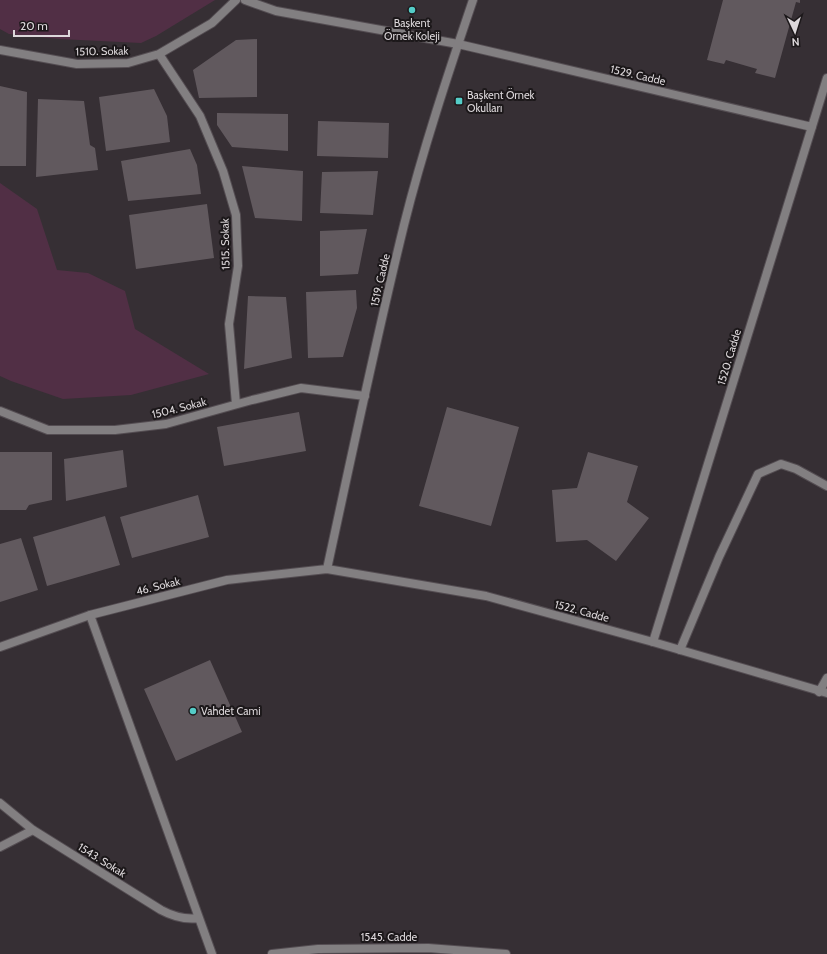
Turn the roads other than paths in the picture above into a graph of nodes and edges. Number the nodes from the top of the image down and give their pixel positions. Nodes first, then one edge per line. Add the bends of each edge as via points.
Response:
1 (236, 0) edge
2 (245, 0) edge
3 (473, 0) edge
4 (458, 44) junction
5 (0, 50) edge
6 (159, 54) junction
7 (827, 78) edge
8 (812, 127) junction
9 (364, 396) junction
10 (236, 404) junction
11 (0, 411) edge
12 (827, 486) edge
13 (327, 569) junction
14 (90, 615) junction
15 (653, 642) junction
16 (0, 647) edge
17 (680, 650) junction
18 (827, 678) edge
19 (823, 692) edge
20 (0, 803) edge
21 (33, 830) junction
22 (0, 847) edge
23 (199, 918) junction
24 (212, 954) edge
25 (272, 954) edge
26 (506, 954) edge

1 - 6 street, 1510. Sokak via 212,23
2 - 4 street, 1529. Cadde via 276,11
3 - 4 street, 1519. Cadde
4 - 8 street, 1529. Cadde
4 - 9 street, 1519. Cadde via 429,133 406,217
5 - 6 street, 1510. Sokak via 77,64 128,63
6 - 10 street, 1515. Sokak via 200,116 223,171 236,215 238,266 229,324
7 - 8 street, 1520. Cadde
8 - 15 street, 1520. Cadde
9 - 10 street, 1504. Sokak via 301,388
9 - 13 street, 1519. Cadde
10 - 11 street, 1504. Sokak via 166,424 115,430 48,430
12 - 17 street via 781,464 758,474 719,557
13 - 14 street, 46. Sokak via 227,580
13 - 15 street, 1522. Cadde via 486,596
14 - 16 street, 46. Sokak
14 - 23 street
15 - 17 street, 1522. Cadde
17 - 19 street, 1522. Cadde
18 - 19 street
20 - 21 street, 1543. Sokak
21 - 22 street
21 - 23 street, 1543. Sokak via 171,916 183,919
23 - 24 street
25 - 26 street, 1545. Cadde via 318,949 428,948

